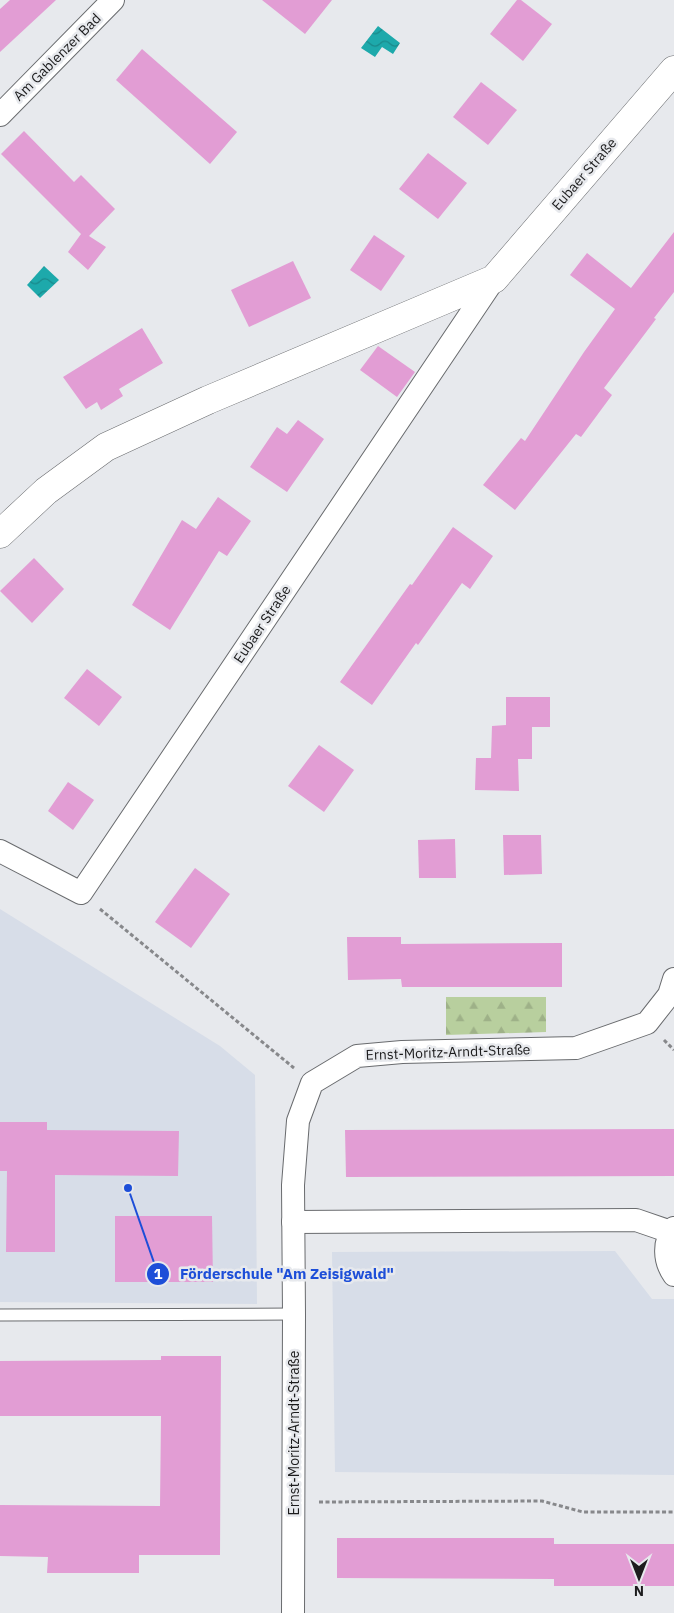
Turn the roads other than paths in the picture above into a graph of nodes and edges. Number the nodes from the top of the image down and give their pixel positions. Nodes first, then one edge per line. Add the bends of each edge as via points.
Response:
1 (113, 0) edge
2 (674, 70) edge
3 (0, 115) edge
4 (494, 279) junction
5 (0, 534) edge
6 (0, 851) edge
7 (674, 980) edge
8 (293, 1222) junction
9 (672, 1230) edge
10 (674, 1275) edge
11 (294, 1314) junction
12 (0, 1315) edge
13 (293, 1613) edge

1 - 3 street, Am Gablenzer Bad
2 - 4 street, Eubaer Straße
4 - 5 street, Eubaer Straße via 208,400 106,447 46,491
4 - 6 street, Eubaer Straße via 81,894
7 - 8 street, Ernst-Moritz-Arndt-Straße via 670,995 647,1022 576,1048 357,1056 312,1083 298,1121
8 - 9 street via 636,1220
8 - 11 street, Ernst-Moritz-Arndt-Straße
9 - 10 street via 666,1244 666,1256
11 - 12 lane
11 - 13 street, Ernst-Moritz-Arndt-Straße

